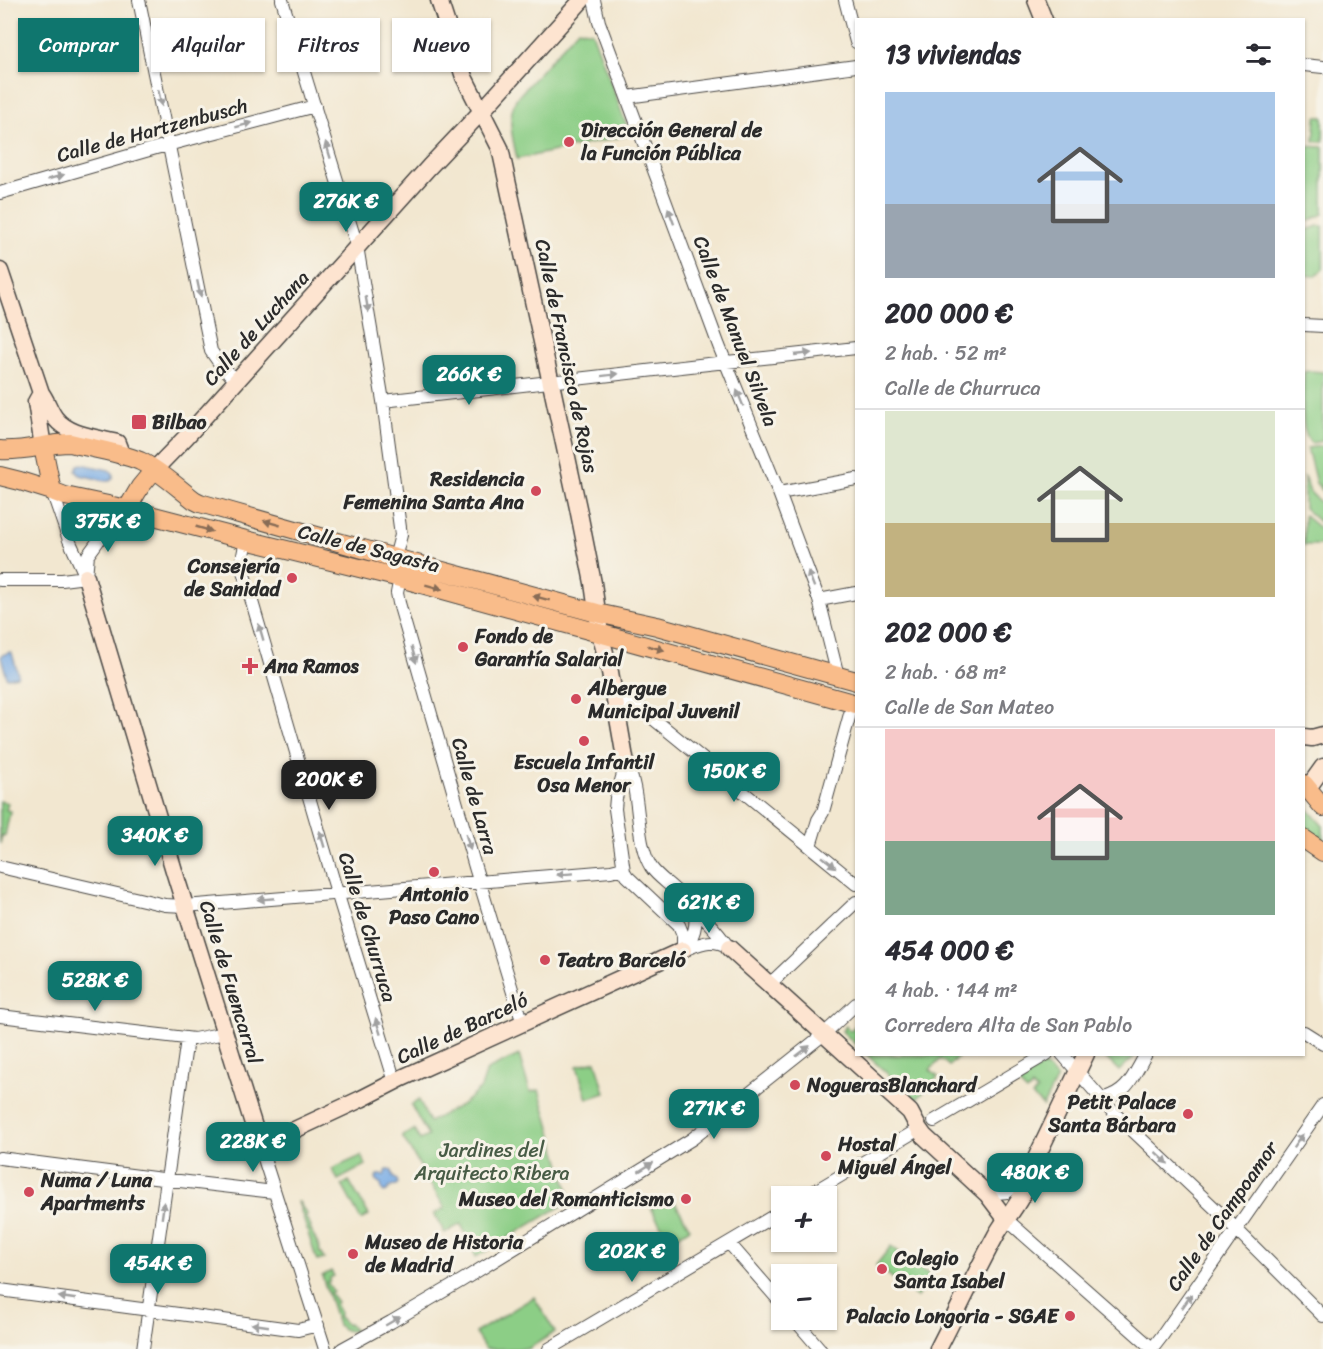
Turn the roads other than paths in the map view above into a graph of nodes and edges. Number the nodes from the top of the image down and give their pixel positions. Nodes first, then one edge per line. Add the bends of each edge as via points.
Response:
1 (139, 0) edge
2 (282, 0) edge
3 (439, 0) edge
4 (582, 0) edge
5 (594, 0) edge
6 (845, 0) edge
7 (1036, 0) edge
8 (1043, 18) edge
9 (855, 38) edge
10 (1305, 65) edge
11 (855, 66) edge
12 (1323, 67) edge
13 (627, 97) junction
14 (315, 106) junction
15 (482, 111) junction
16 (170, 145) junction
17 (0, 193) edge
18 (357, 246) junction
19 (0, 271) edge
20 (1305, 325) edge
21 (1323, 326) edge
22 (855, 348) edge
23 (726, 362) junction
24 (236, 381) junction
25 (552, 382) junction
26 (41, 393) junction
27 (383, 401) junction
28 (43, 447) junction
29 (0, 450) edge
30 (122, 456) junction
31 (154, 470) junction
32 (0, 476) edge
33 (855, 479) edge
34 (52, 491) junction
35 (779, 494) junction
36 (127, 509) junction
37 (246, 540) junction
38 (395, 558) junction
39 (86, 577) junction
40 (400, 578) junction
41 (0, 580) edge
42 (855, 593) edge
43 (819, 600) junction
44 (597, 613) junction
45 (600, 633) junction
46 (838, 676) junction
47 (855, 681) edge
48 (855, 704) edge
49 (616, 705) junction
50 (1323, 735) edge
51 (1305, 737) edge
52 (626, 764) junction
53 (1323, 767) edge
54 (1305, 789) edge
55 (1323, 807) edge
56 (1305, 840) edge
57 (810, 846) junction
58 (1323, 852) edge
59 (623, 866) junction
60 (0, 867) edge
61 (480, 881) junction
62 (855, 883) edge
63 (338, 892) junction
64 (855, 903) edge
65 (185, 906) junction
66 (694, 908) junction
67 (729, 948) junction
68 (683, 950) junction
69 (768, 983) junction
70 (855, 1005) edge
71 (0, 1016) edge
72 (523, 1023) junction
73 (225, 1033) junction
74 (1305, 1033) edge
75 (824, 1034) junction
76 (187, 1039) junction
77 (1323, 1044) edge
78 (1044, 1056) edge
79 (1064, 1056) edge
80 (1085, 1056) edge
81 (1145, 1056) edge
82 (1078, 1071) junction
83 (395, 1082) junction
84 (1103, 1100) junction
85 (1323, 1105) edge
86 (934, 1121) dead end
87 (919, 1129) junction
88 (260, 1146) junction
89 (0, 1158) edge
90 (1027, 1176) junction
91 (167, 1179) junction
92 (823, 1186) edge
93 (274, 1192) junction
94 (987, 1194) junction
95 (771, 1218) edge
96 (1006, 1219) junction
97 (1236, 1230) junction
98 (729, 1243) junction
99 (0, 1290) edge
100 (771, 1291) edge
101 (148, 1309) junction
102 (1322, 1312) edge
103 (318, 1325) junction
104 (804, 1330) edge
105 (326, 1348) edge
106 (143, 1349) edge
107 (342, 1349) edge
108 (549, 1349) edge
109 (820, 1349) edge
110 (938, 1349) edge
111 (1152, 1349) edge

1 -> 16 street
2 - 14 street
3 - 15 street, Calle de Francisco de Rojas via 464,77
4 - 15 street, Calle de Luchana
5 - 13 street, Calle de Manuel Silvela
6 - 9 street
7 - 8 street
10 - 12 street
11 - 13 street
23 -> 13 street, Calle de Manuel Silvela
16 -> 14 street, Calle de Hartzenbusch
18 -> 14 street
15 - 18 street, Calle de Luchana
15 - 25 street, Calle de Francisco de Rojas via 500,148
17 -> 16 street, Calle de Hartzenbusch
16 -> 24 street via 211,351
18 - 24 street, Calle de Luchana
18 -> 27 street
19 - 26 street
20 - 21 street
23 -> 22 street
25 -> 23 street
35 -> 23 street, Calle de Manuel Silvela
24 - 31 street, Calle de Luchana
25 - 27 street
25 - 44 street, Calle de Francisco de Rojas
26 - 28 street via 36,402
26 - 30 street via 51,413 67,430 117,443
27 - 38 street via 402,535
28 - 29 main road, Calle de Sagasta
28 - 30 main road, Calle de Sagasta via 70,443
28 - 34 main road
30 - 31 main road, Calle de Sagasta
31 - 36 main road
38 -> 31 main road, Calle de Sagasta via 194,500
32 - 34 main road, Calle de Sagasta
33 - 35 street
34 - 36 main road, Calle de Sagasta
34 - 39 street, Calle de Fuencarral
43 -> 35 street, Calle de Manuel Silvela
36 -> 37 main road, Calle de Sagasta
36 - 39 street via 112,522 88,555
37 - 40 main road, Calle de Sagasta
63 -> 37 street, Calle de Churruca via 243,571
44 -> 38 main road, Calle de Sagasta
39 - 41 street
39 - 65 street, Calle de Fuencarral
40 -> 45 main road, Calle de Sagasta
40 -> 61 street, Calle de Larra via 399,603
42 - 43 street
43 - 46 street, Calle de Manuel Silvela
44 - 45 street
44 - 46 main road, Calle de Sagasta
45 -> 48 main road, Calle de Sagasta
45 - 49 street
46 - 47 main road, Calle de Sagasta
48 - 57 street
49 - 52 street
49 - 57 street via 639,707
50 - 51 street
52 - 59 street via 615,804
52 - 66 street via 652,868
53 - 54 street
54 - 55 main road
56 - 58 main road
57 -> 62 street
59 -> 61 street via 611,871
59 - 68 street via 627,876 679,925
60 - 65 street via 165,905
61 - 63 street
61 - 72 street, Calle de Larra
63 -> 65 street
83 -> 63 street, Calle de Churruca
64 - 69 street
65 - 73 street, Calle de Fuencarral
66 - 67 street
66 - 68 street via 695,930
67 - 68 street via 713,941
67 - 69 street
68 - 72 street, Calle de Barceló
69 - 75 street
70 - 75 street
71 - 76 street
72 - 83 street, Calle de Barceló
73 - 76 street
73 - 88 street, Calle de Fuencarral
74 - 77 street
75 - 87 street via 910,1112
107 -> 75 street via 692,1139
76 - 91 street
78 - 86 street
79 - 82 street
80 - 82 street
81 - 84 street via 1124,1090
82 - 84 street
82 - 90 street
83 - 88 street, Calle de Barceló
84 -> 97 street
97 -> 85 street, Calle de Campoamor
87 - 92 street
87 - 94 street
88 - 93 street, Calle de Fuencarral
89 - 91 street
90 - 94 street via 1017,1180 1007,1192
90 - 96 street via 1027,1185
91 - 93 street
101 -> 91 street
93 - 103 street, Calle de Fuencarral
94 - 96 street
95 - 98 street
96 - 110 street
96 - 111 street
97 - 102 street
111 -> 97 street, Calle de Campoamor
98 - 100 street
98 - 108 street
101 -> 99 street
103 -> 101 street via 298,1330
101 - 106 street
103 - 105 street, Calle de Fuencarral
104 - 109 street

